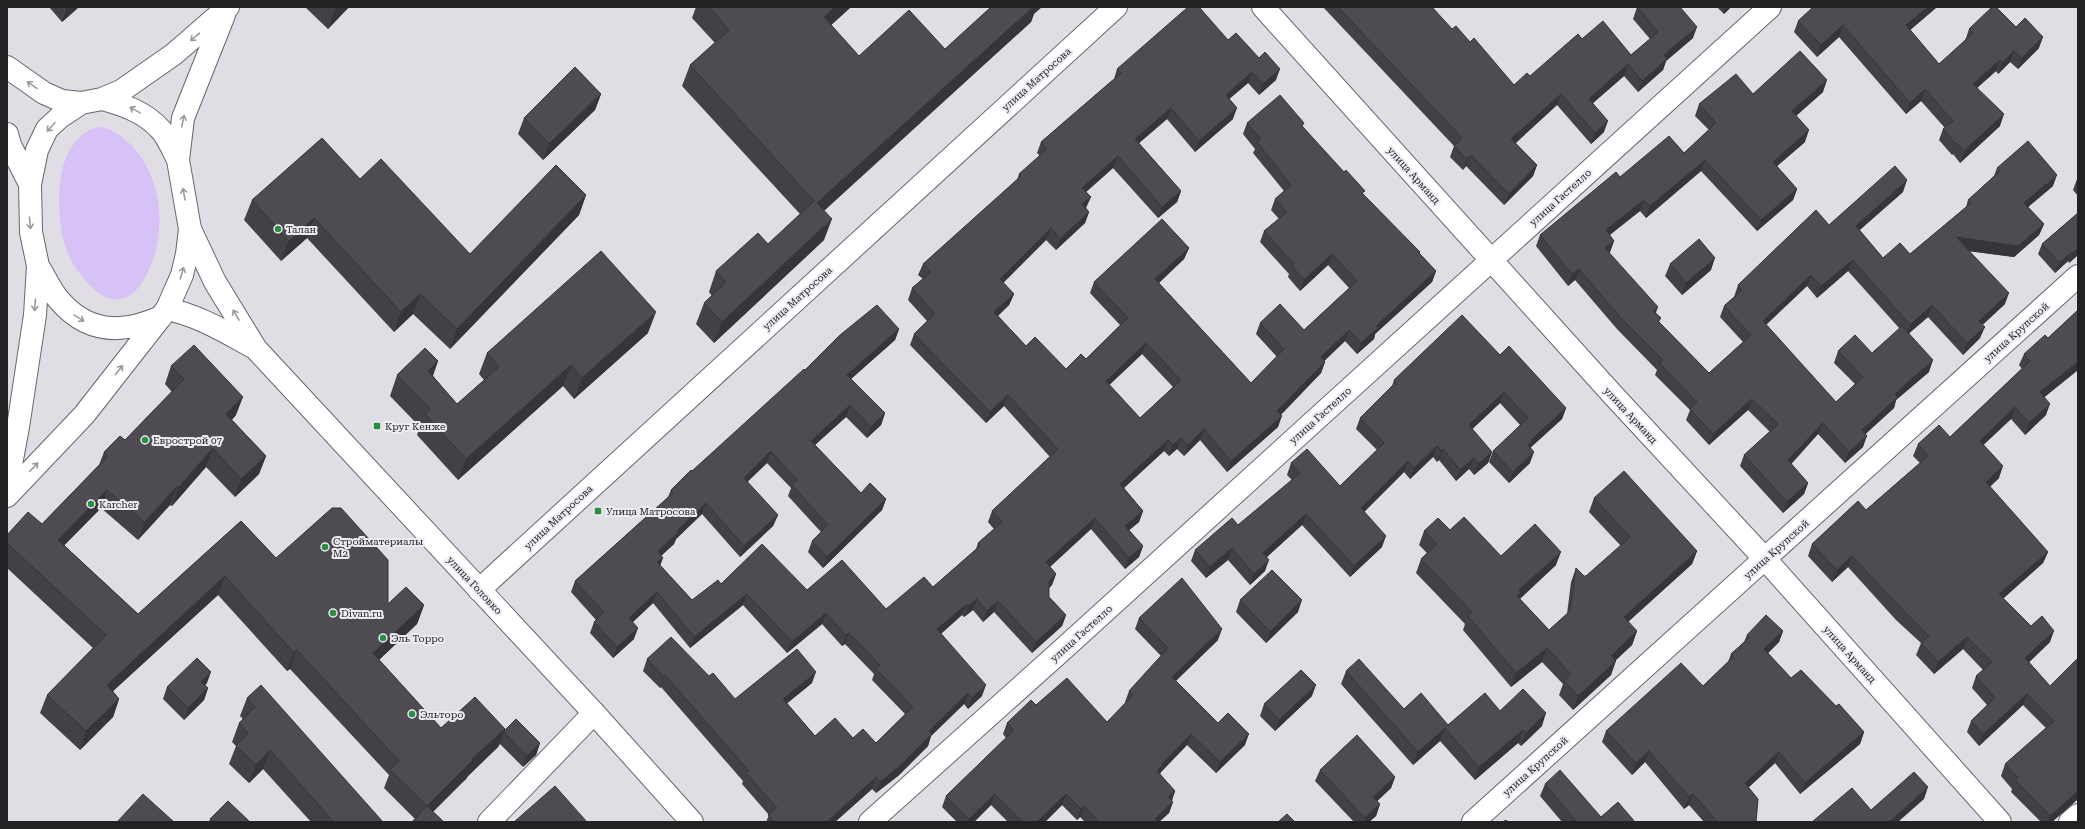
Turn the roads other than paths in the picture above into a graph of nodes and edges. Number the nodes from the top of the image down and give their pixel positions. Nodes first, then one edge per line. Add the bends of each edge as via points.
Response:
1 (1116, 7) edge
2 (1263, 7) edge
3 (1770, 7) edge
4 (227, 9) edge
5 (7, 67) edge
6 (91, 101) junction
7 (7, 134) edge
8 (178, 160) junction
9 (30, 184) junction
10 (190, 229) junction
11 (1490, 260) junction
12 (38, 266) junction
13 (2078, 276) edge
14 (164, 313) junction
15 (256, 349) junction
16 (7, 486) edge
17 (7, 496) edge
18 (1765, 559) junction
19 (479, 590) junction
20 (594, 713) junction
21 (2078, 815) edge
22 (489, 822) edge
23 (692, 822) edge
24 (870, 822) edge
25 (1473, 822) edge
26 (2000, 822) edge
27 (2070, 822) edge

1 - 19 street, улица Матросова
2 - 11 street, улица Арманд
3 - 11 street, улица Гастелло
4 -> 6 street via 174,54 121,91
8 -> 4 street via 183,118
6 -> 5 street via 62,101 44,93
8 -> 6 street via 161,130 146,116 128,107
6 -> 9 street via 60,117 47,129 37,150
7 - 9 street
10 -> 8 street
9 -> 12 street via 31,232
14 -> 10 street via 182,275
15 -> 10 street via 215,282
11 - 18 street, улица Арманд
11 - 24 street, улица Гастелло
12 -> 14 street via 58,300 77,318 96,326 115,329 146,324
12 -> 16 street via 33,330
13 - 18 street, улица Крупской
14 - 15 street via 179,311 216,327
17 -> 14 street via 84,415
15 - 19 street, улица Головко
18 - 25 street, улица Крупской
18 - 26 street, улица Арманд
19 - 20 street, улица Головко
20 - 22 street
20 - 23 street, улица Головко
21 - 27 street

